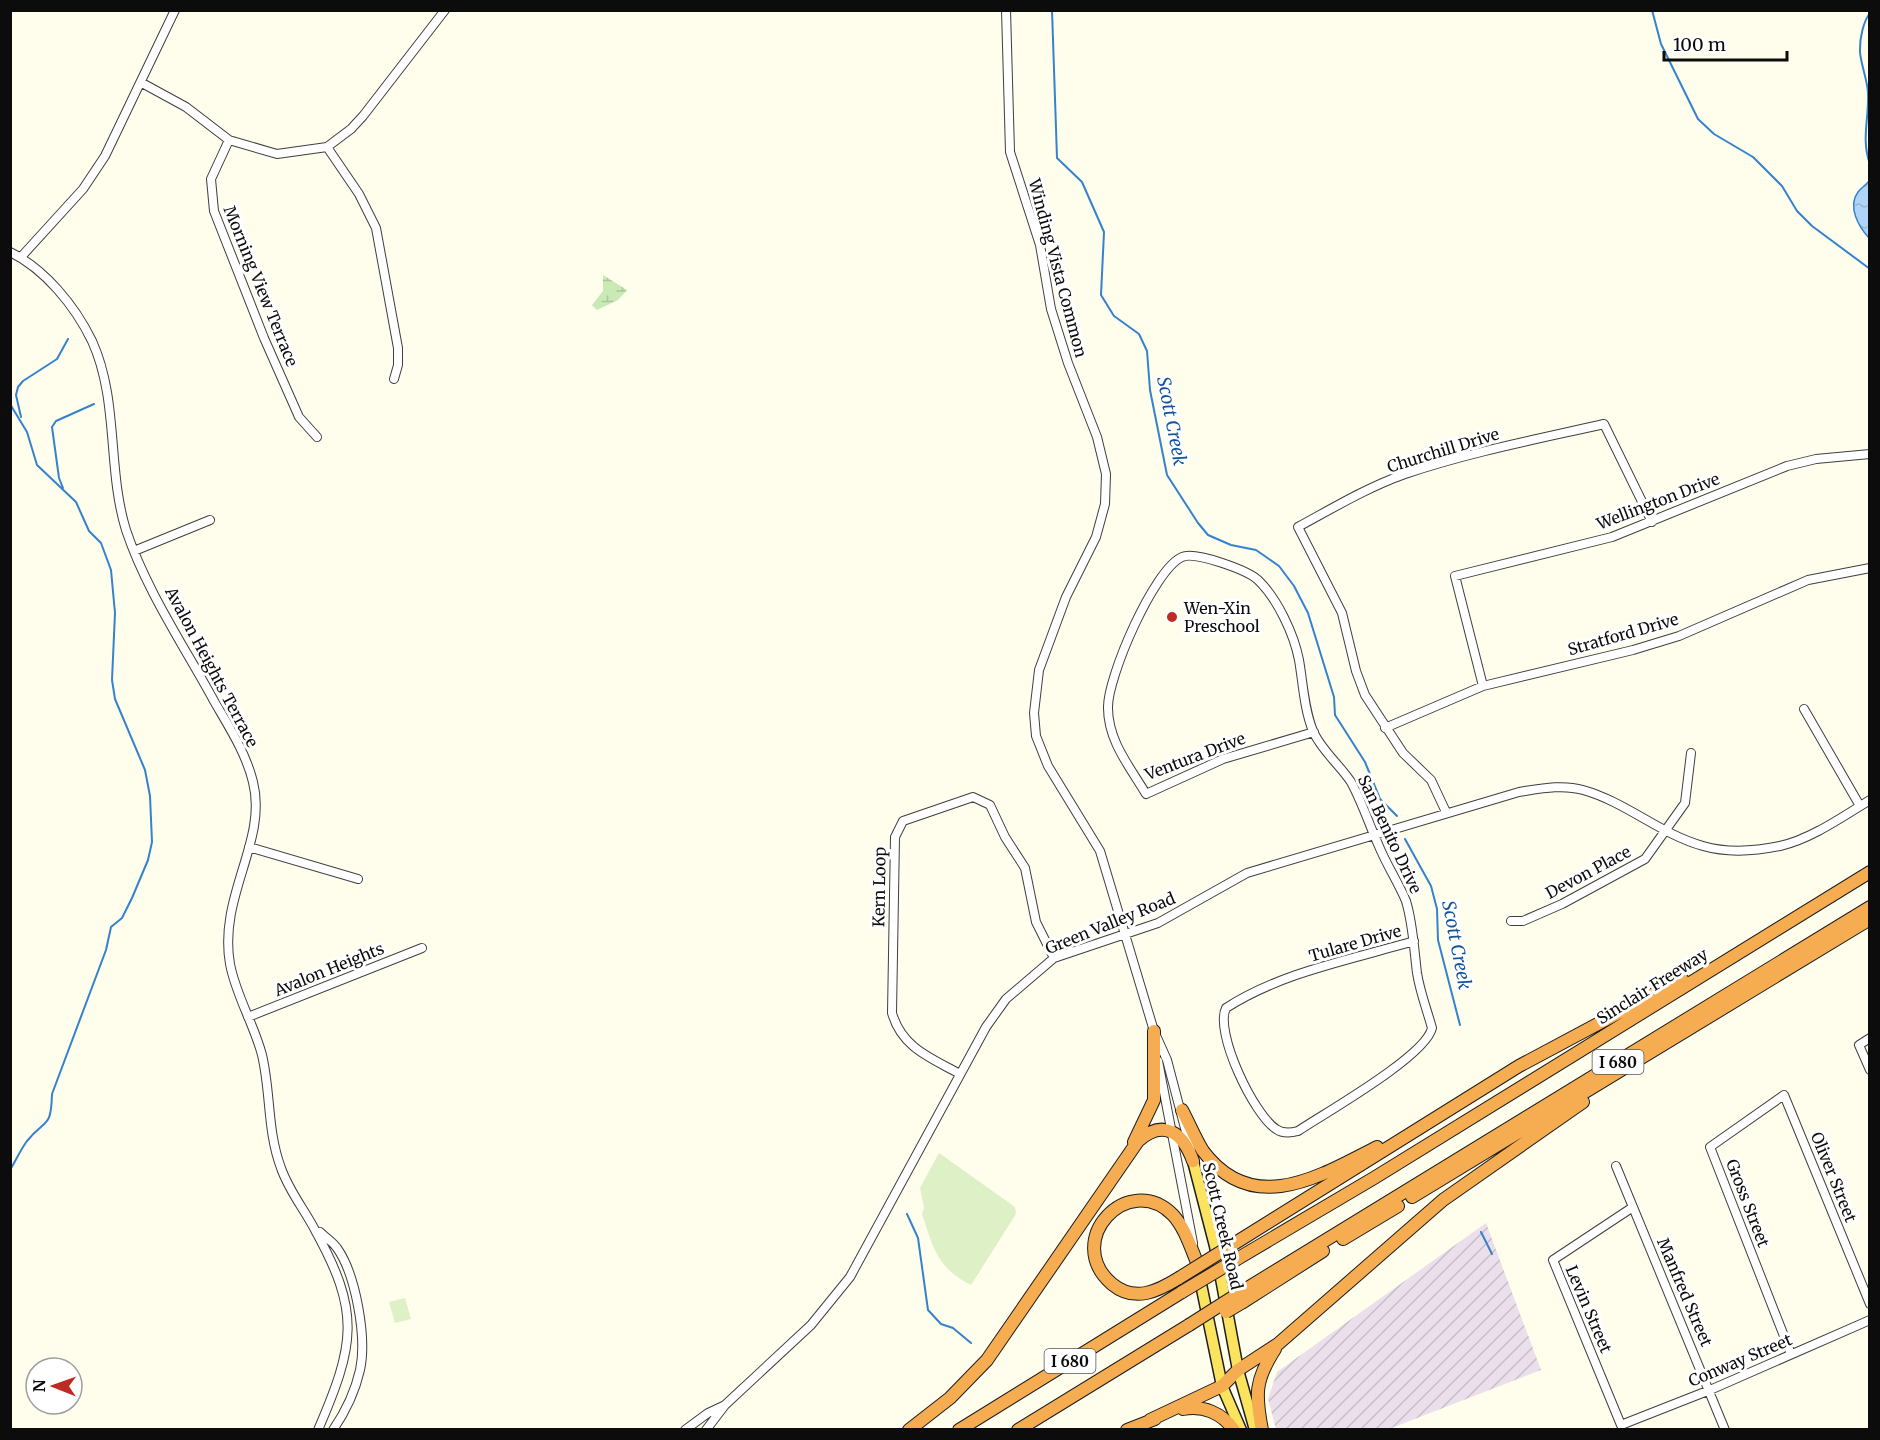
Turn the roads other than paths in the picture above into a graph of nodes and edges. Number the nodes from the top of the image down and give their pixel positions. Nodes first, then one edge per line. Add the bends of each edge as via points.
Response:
1 (175, 10) edge
2 (445, 10) edge
3 (1006, 10) edge
4 (142, 83) junction
5 (229, 140) junction
6 (327, 147) junction
7 (10, 252) edge
8 (21, 257) junction
9 (394, 379) dead end
10 (317, 437) dead end
11 (1869, 454) edge
12 (210, 520) dead end
13 (1652, 522) junction
14 (134, 550) junction
15 (1193, 555) joint
16 (1869, 568) edge
17 (1483, 686) junction
18 (1804, 710) dead end
19 (1385, 728) junction
20 (1314, 732) junction
21 (1691, 753) dead end
22 (1048, 766) joint
23 (1869, 800) edge
24 (1860, 806) junction
25 (1446, 812) junction
26 (1668, 831) junction
27 (1374, 835) junction
28 (249, 847) junction
29 (1869, 872) edge
30 (357, 879) dead end
31 (1869, 907) edge
32 (1869, 919) edge
33 (1511, 921) dead end
34 (1125, 934) junction
35 (1414, 941) junction
36 (422, 948) dead end
37 (1054, 958) junction
38 (1712, 969) junction
39 (248, 1017) junction
40 (1155, 1031) junction
41 (1679, 1034) junction
42 (1869, 1038) edge
43 (1869, 1070) edge
44 (960, 1074) junction
45 (1784, 1095) joint
46 (1449, 1108) junction
47 (1182, 1110) junction
48 (1171, 1131) junction
49 (1124, 1158) junction
50 (1193, 1161) junction
51 (1616, 1166) dead end
52 (1633, 1207) junction
53 (313, 1225) junction
54 (1196, 1260) junction
55 (1285, 1270) junction
56 (1869, 1304) edge
57 (1869, 1320) edge
58 (1190, 1329) junction
59 (1278, 1344) junction
60 (1791, 1354) junction
61 (1238, 1370) junction
62 (1222, 1386) junction
63 (1710, 1390) junction
64 (725, 1405) junction
65 (1150, 1420) junction
66 (1622, 1425) joint
67 (318, 1430) edge
68 (333, 1430) edge
69 (686, 1430) edge
70 (706, 1430) edge
71 (909, 1430) edge
72 (959, 1430) edge
73 (1018, 1430) edge
74 (1034, 1430) edge
75 (1127, 1430) edge
76 (1234, 1430) edge
77 (1241, 1430) edge
78 (1255, 1430) edge
79 (1262, 1430) edge
80 (1725, 1430) edge

1 - 4 street
2 - 6 street via 363,116
3 - 22 street, Winding Vista Common via 1010,152 1040,245 1052,309 1068,363 1097,437 1106,474 1105,504 1096,537 1066,597 1039,670 1034,713 1036,736
4 - 5 street via 186,107
4 - 8 street via 105,156 82,189
5 - 6 street via 277,154
5 - 10 street, Morning View Terrace via 211,179 214,211 299,417
6 - 9 street via 368,209 381,247 398,348
7 - 8 street, Avalon Heights Terrace
8 - 14 street, Avalon Heights Terrace via 62,296 93,344 105,382 121,506
11 - 13 street, Wellington Drive via 1787,466
12 - 14 street
13 - 17 street, Wellington Drive via 1612,537 1455,576
13 - 19 street, Churchill Drive via 1604,424 1404,475 1298,527 1342,613 1356,671
14 - 28 street, Avalon Heights Terrace via 250,769 256,800
15 - 20 street, San Benito Drive via 1237,568 1256,578 1271,595 1297,648
15 - 20 street, Ventura Drive via 1178,559 1151,595 1134,625 1110,686 1110,728 1146,794 1223,759
16 - 17 street, Stratford Drive via 1808,580 1678,636 1633,650
17 - 19 street, Stratford Drive
18 - 24 street
19 - 25 street via 1403,753 1431,780
20 - 27 street, San Benito Drive via 1351,782
21 - 26 street, Devon Place via 1685,803
22 - 34 street, Scott Creek Road via 1100,851
23 - 24 street, Green Valley Road
24 - 26 street, Green Valley Road via 1819,830 1782,845 1742,851 1703,846
25 - 26 street, Green Valley Road via 1519,792 1580,789 1620,804
25 - 27 street, Green Valley Road
26 - 33 street, Devon Place via 1645,859 1562,904 1523,921
27 - 34 street, Green Valley Road via 1247,873 1177,914
27 - 35 street, San Benito Drive via 1406,901
28 - 30 street
28 - 39 street, Avalon Heights Terrace via 228,922 230,964
29 - 38 highway, Sinclair Freeway / I 680
31 - 55 highway, I 680 via 1365,1215
32 - 41 highway, I 680
34 - 37 street, Green Valley Road
34 - 40 street, Scott Creek Road
35 - 35 street, Tulare Drive via 1432,1028 1427,1039 1397,1066 1298,1131 1276,1130 1248,1095 1222,1024 1226,1008 1278,981
36 - 39 street, Avalon Heights
37 - 44 street, Green Valley Road via 1006,999
37 - 44 street, Kern Loop via 1036,922 1025,868 990,805 973,797 910,818 898,826 892,1013 908,1044
38 - 46 highway via 1682,979 1575,1034
38 - 72 highway, Sinclair Freeway / I 680, bridge
39 - 53 street, Avalon Heights Terrace via 262,1057 277,1157 290,1189
40 - 47 street, Scott Creek Road
40 - 48 street, Scott Creek Road
40 - 49 highway via 1154,1100
41 - 55 highway, I 680 via 1356,1231
41 - 59 highway via 1443,1200
42 - 43 street via 1859,1045
44 - 64 street, Green Valley Road via 850,1277 811,1325
45 - 56 street, Oliver Street
45 - 60 street, Gross Street via 1710,1147
46 - 47 highway via 1314,1179 1275,1187 1245,1182 1219,1167 1203,1150
46 - 54 highway, bridge via 1161,1289 1145,1294 1128,1293 1114,1285 1101,1271 1094,1253 1096,1233 1115,1209 1134,1202 1157,1204 1178,1222
47 - 50 street, Scott Creek Road
48 - 49 highway via 1145,1135
48 - 50 highway via 1183,1140
48 - 54 street, Scott Creek Road
49 - 71 highway via 987,1360 950,1398
50 - 61 main road, Scott Creek Road via 1215,1246
51 - 52 street, Manfred Street
52 - 63 street, Manfred Street
52 - 66 street, Levin Street via 1553,1260
53 - 67 street, Avalon Heights Terrace via 339,1277 349,1315 344,1361
53 - 68 street, Avalon Heights Terrace via 337,1248 356,1298 361,1325 361,1368 354,1393
54 - 62 main road, Scott Creek Road
55 - 58 highway, I 680, bridge
57 - 60 street, Conway Street
58 - 73 highway, I 680
58 - 74 highway, I 680
59 - 61 highway
59 - 79 highway via 1257,1385
60 - 63 street, Conway Street
61 - 62 highway
61 - 78 main road, Scott Creek Road
62 - 65 highway
62 - 77 main road, Scott Creek Road
63 - 66 street, Conway Street
63 - 80 street, Manfred Street
64 - 69 street
64 - 70 street
65 - 75 highway
65 - 76 highway via 1195,1407 1218,1414

